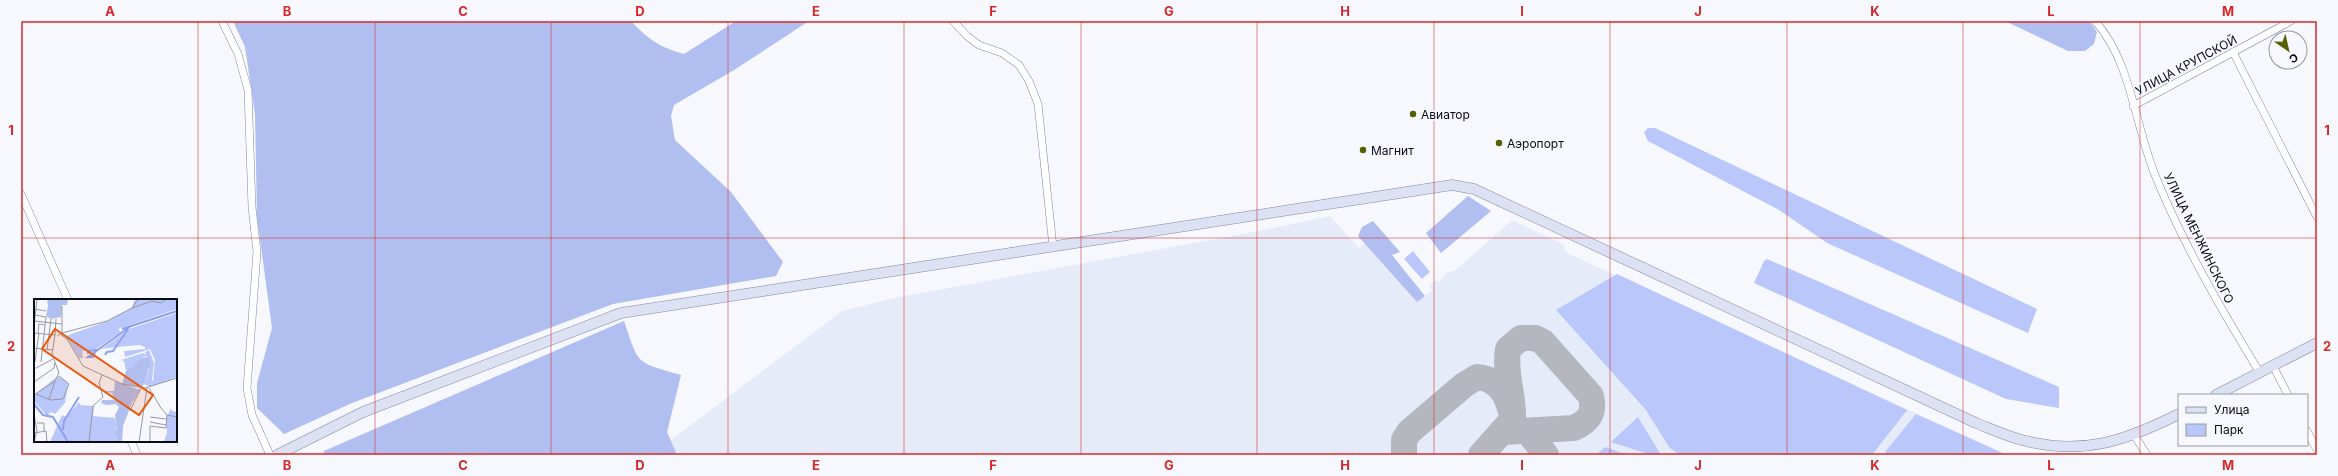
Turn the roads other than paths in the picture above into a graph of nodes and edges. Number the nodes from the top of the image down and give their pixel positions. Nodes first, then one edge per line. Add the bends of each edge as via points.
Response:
1 (222, 21) edge
2 (953, 21) edge
3 (2095, 21) edge
4 (2291, 21) edge
5 (2233, 52) junction
6 (2133, 106) junction
7 (21, 194) edge
8 (2317, 217) edge
9 (1053, 246) junction
10 (68, 299) edge
11 (2317, 343) edge
12 (2273, 366) junction
13 (2260, 372) junction
14 (2218, 394) edge
15 (2287, 394) edge
16 (2175, 416) edge
17 (2308, 433) edge
18 (2134, 436) junction
19 (131, 442) edge
20 (2317, 450) edge
21 (137, 455) edge
22 (270, 455) edge
23 (277, 455) edge
24 (2146, 455) edge

1 - 22 street via 238,54 248,90 252,206 257,252 247,388 252,414
2 - 9 street via 979,45 1002,53 1019,65 1029,81 1038,104
3 - 6 street, УЛИЦА МЕНЖИНСКОГО via 2116,52 2127,78
4 - 5 street, УЛИЦА КРУПСКОЙ
5 - 6 street, УЛИЦА КРУПСКОЙ
5 - 8 street
6 - 13 street, УЛИЦА МЕНЖИНСКОГО via 2149,159 2178,223 2218,304
7 - 10 street
9 - 18 street via 1461,185 1481,192 1976,423 2021,440 2051,446 2080,446
9 - 23 street via 621,313 363,412
11 - 12 street
12 - 13 street
12 - 15 street
13 - 14 street
16 - 18 street
17 - 20 street
18 - 24 street
19 - 21 street

